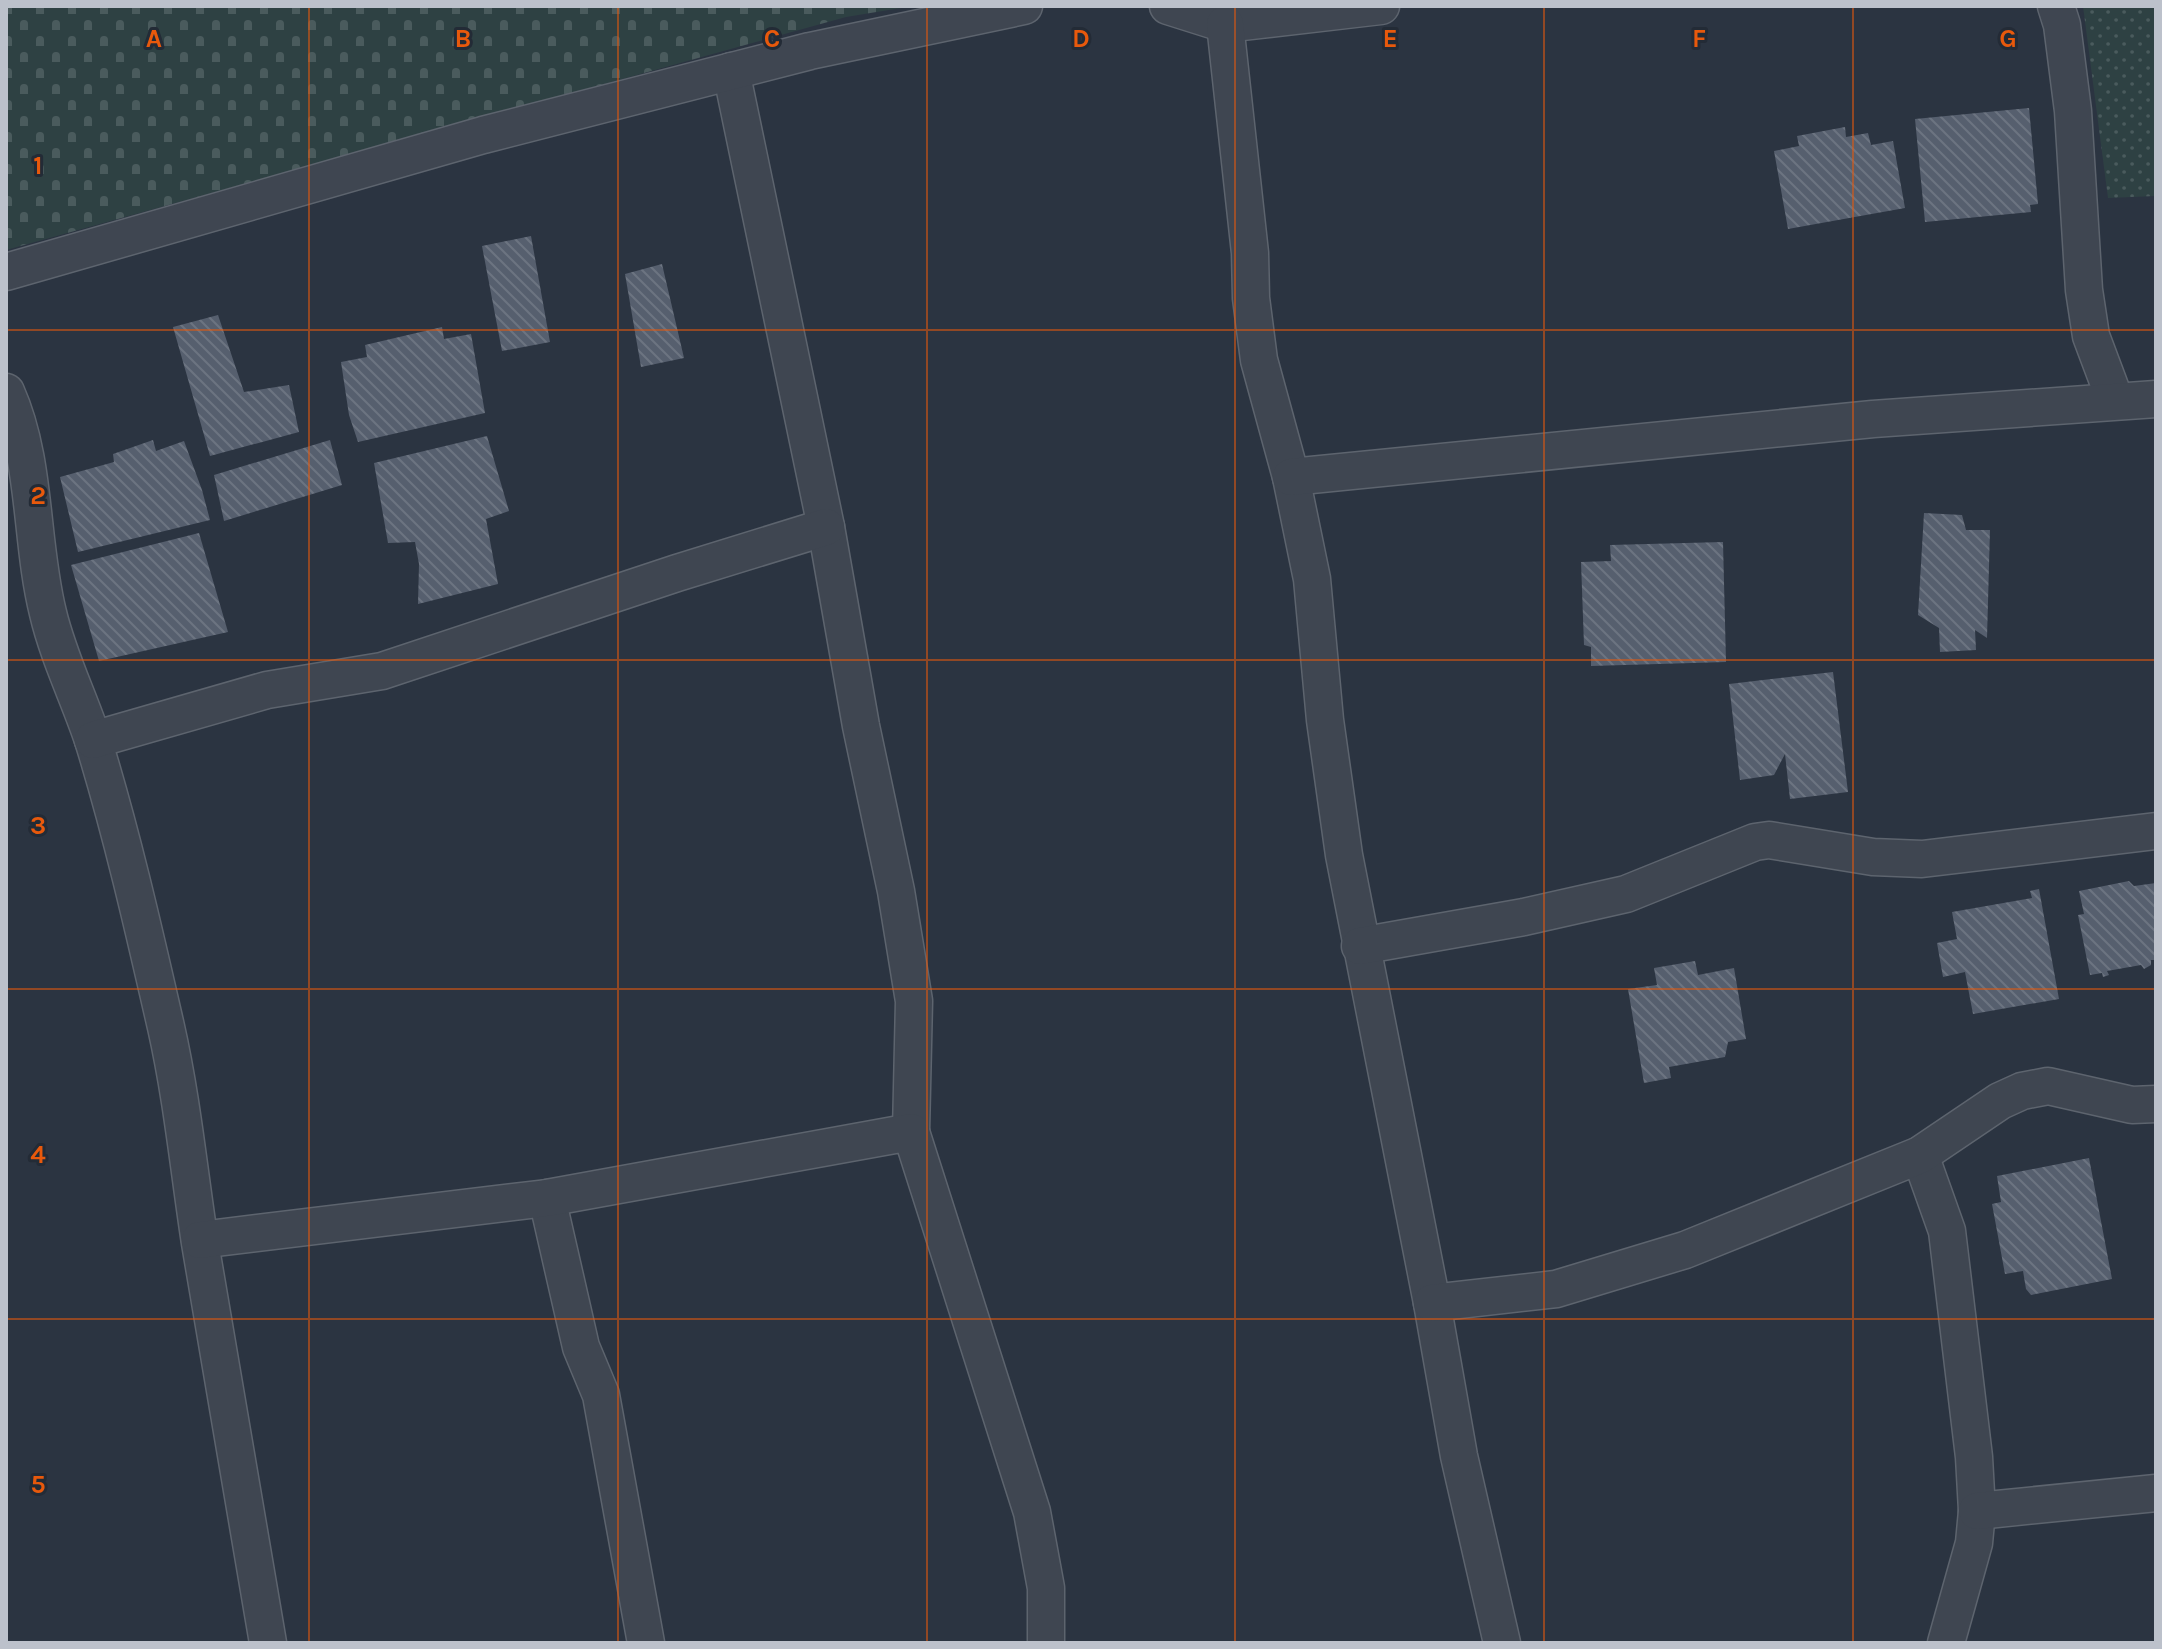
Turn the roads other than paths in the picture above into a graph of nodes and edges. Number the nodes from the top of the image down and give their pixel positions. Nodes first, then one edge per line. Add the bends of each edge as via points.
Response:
1 (1024, 6) edge
2 (1168, 6) edge
3 (1381, 6) edge
4 (2056, 6) edge
5 (1225, 24) junction
6 (731, 71) junction
7 (6, 272) edge
8 (6, 392) edge
9 (2156, 399) edge
10 (2115, 400) junction
11 (1291, 477) junction
12 (826, 527) junction
13 (93, 740) junction
14 (2156, 831) edge
15 (1360, 946) junction
16 (2156, 1104) edge
17 (911, 1132) junction
18 (1920, 1155) junction
19 (547, 1198) junction
20 (200, 1240) junction
21 (1432, 1303) junction
22 (2156, 1493) edge
23 (1977, 1511) junction
24 (268, 1643) edge
25 (646, 1643) edge
26 (1046, 1643) edge
27 (1502, 1643) edge
28 (1946, 1643) edge

1 - 6 street
2 - 5 street
3 - 5 street
4 - 10 street via 2073,111 2086,306 2091,336
5 - 11 street via 1259,360
6 - 7 street via 483,135
6 - 12 street
8 - 13 street via 32,493 48,615
9 - 10 street
10 - 11 street
11 - 15 street via 1312,579 1325,720
12 - 13 street via 382,671 267,690
12 - 17 street via 914,1001
13 - 20 street via 167,1029
14 - 15 street via 1922,859 1755,842 1626,894
15 - 21 street
16 - 18 street via 2132,1105 2048,1086 2022,1091
17 - 19 street
17 - 26 street via 1032,1512 1046,1588
18 - 21 street via 1685,1250 1617,1271 1556,1289
18 - 23 street via 1947,1231
19 - 20 street
19 - 25 street via 581,1347 601,1395
20 - 24 street
21 - 27 street via 1459,1456
22 - 23 street
23 - 28 street via 1974,1543

